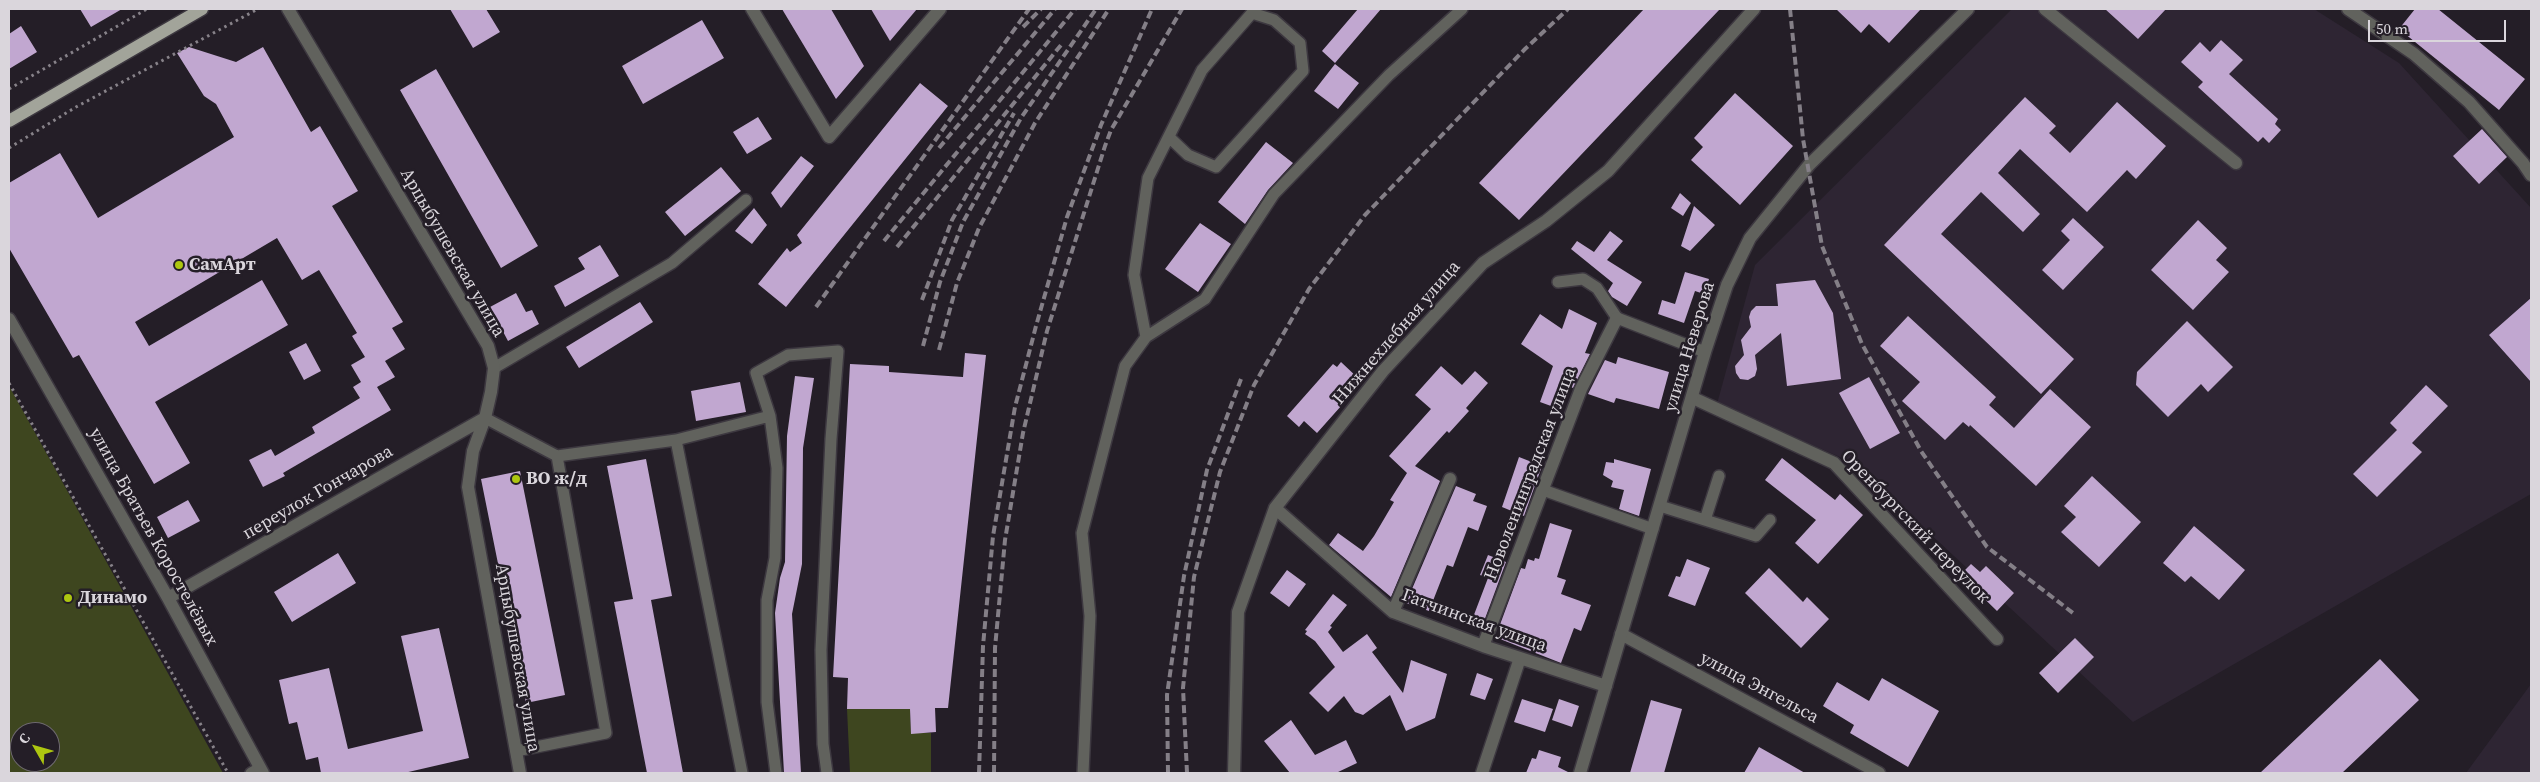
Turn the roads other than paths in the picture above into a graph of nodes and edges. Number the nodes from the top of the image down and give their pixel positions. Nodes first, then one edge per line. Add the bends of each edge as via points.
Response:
1 (202, 9) edge
2 (288, 9) edge
3 (752, 9) edge
4 (940, 9) edge
5 (1462, 9) edge
6 (1754, 9) edge
7 (1968, 9) edge
8 (2045, 9) edge
9 (2348, 9) edge
10 (9, 121) edge
11 (1169, 137) junction
12 (2236, 163) dead end
13 (2531, 175) edge
14 (746, 200) dead end
15 (1558, 282) dead end
16 (1617, 318) junction
17 (9, 319) edge
18 (1146, 337) junction
19 (1705, 352) junction
20 (494, 368) junction
21 (1693, 398) junction
22 (770, 416) junction
23 (485, 418) junction
24 (676, 440) junction
25 (556, 456) junction
26 (1719, 476) dead end
27 (1450, 479) dead end
28 (1543, 490) junction
29 (1660, 506) junction
30 (1275, 508) junction
31 (1705, 520) junction
32 (1770, 520) dead end
33 (1653, 529) junction
34 (168, 598) junction
35 (1393, 612) junction
36 (1621, 634) junction
37 (1997, 639) dead end
38 (1483, 646) junction
39 (1520, 658) junction
40 (1606, 686) junction
41 (516, 751) junction
42 (258, 771) edge
43 (520, 773) edge
44 (742, 773) edge
45 (776, 773) edge
46 (827, 773) edge
47 (1083, 773) edge
48 (1234, 773) edge
49 (1482, 773) edge
50 (1580, 773) edge
51 (1879, 773) edge

1 - 10 main road
2 - 20 street, Арцыбушевская улица via 488,346
3 - 4 street via 829,137
5 - 18 lane via 1389,75 1274,194 1205,299
6 - 30 street, Нижнехлебная улица via 1608,171 1546,221 1483,263 1383,371
7 - 19 street, улица Неверова via 1809,165 1750,238 1727,285
8 - 12 street
9 - 13 street via 2414,54 2469,102
11 - 11 lane via 1202,70 1252,13 1274,20 1300,43 1303,71 1216,167 1188,155
11 - 18 lane via 1148,178 1134,275
14 - 20 lane via 672,264
15 - 16 lane via 1583,279 1597,288
16 - 19 lane
16 - 28 street, Новоленинградская улица via 1580,389
17 - 34 street, улица Братьев Коростелёвых
18 - 47 lane via 1125,366 1082,533 1090,616
19 - 21 street, улица Неверова
20 - 23 street, Арцыбушевская улица
21 - 29 street, улица Неверова
21 - 37 street, Оренбургский переулок via 1834,463
22 - 24 lane
22 - 45 lane via 777,468 774,558 767,600 767,702
22 - 46 lane via 756,373 788,355 838,351 821,650 823,744
23 - 25 lane
23 - 34 street, переулок Гончарова
23 - 41 street, Арцыбушевская улица via 473,451 468,487
24 - 25 lane
24 - 44 lane
25 - 41 lane via 606,734
26 - 31 lane
27 - 35 street
28 - 33 lane
28 - 38 street, Новоленинградская улица
29 - 31 lane
29 - 33 street, улица Неверова
30 - 35 street, Гатчинская улица
30 - 48 street, Нижнехлебная улица via 1238,612
31 - 32 lane via 1756,536
33 - 36 street, улица Неверова
34 - 42 street, улица Братьев Коростелёвых
35 - 38 street, Гатчинская улица
36 - 40 street, улица Неверова
36 - 51 street, улица Энгельса
38 - 39 street, Гатчинская улица
39 - 40 street, Гатчинская улица
39 - 49 street
40 - 50 street, улица Неверова
41 - 43 street, Арцыбушевская улица

